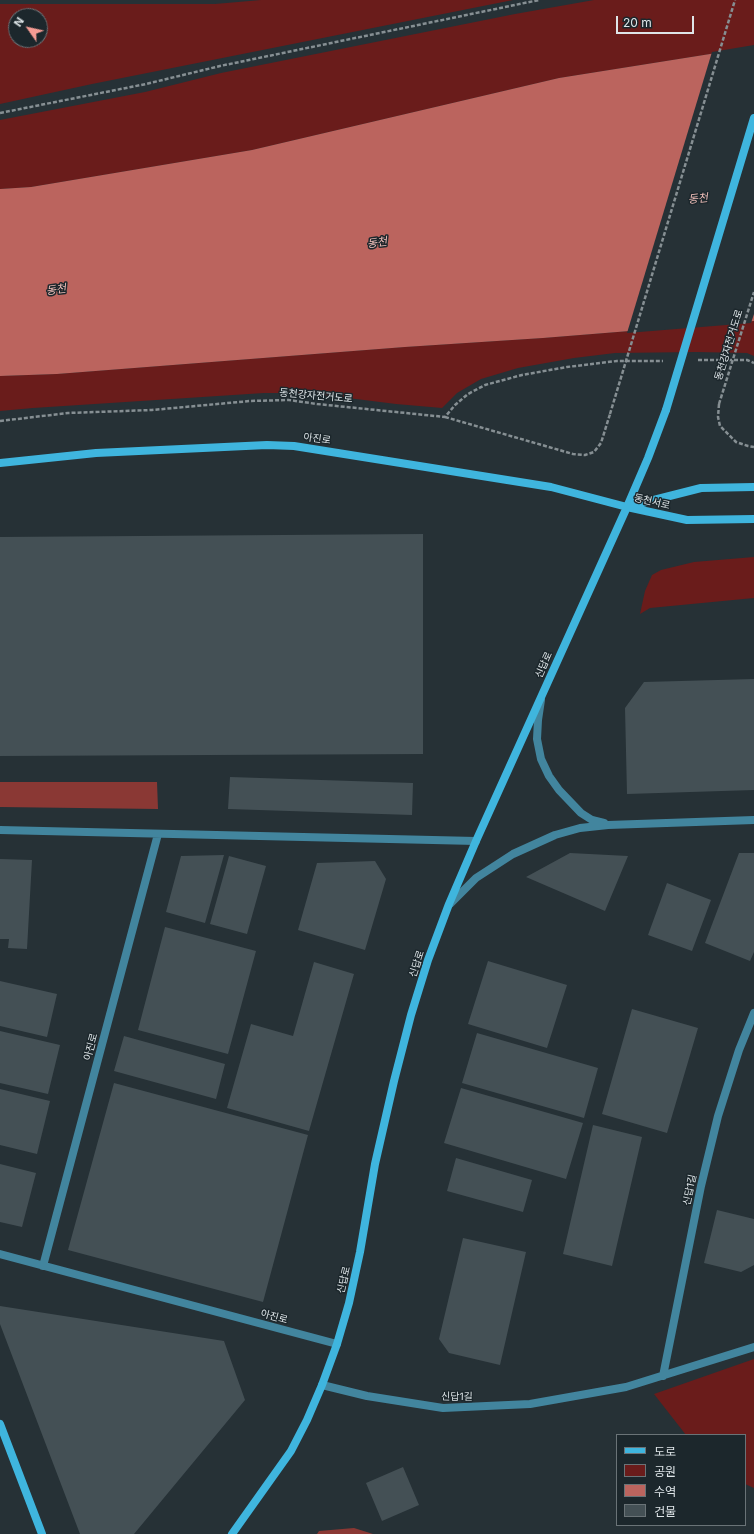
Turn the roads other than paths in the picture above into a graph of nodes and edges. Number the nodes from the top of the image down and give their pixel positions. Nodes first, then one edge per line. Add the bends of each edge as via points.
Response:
1 (754, 118) edge
2 (0, 463) edge
3 (754, 486) edge
4 (627, 507) junction
5 (754, 519) edge
6 (543, 693) junction
7 (754, 820) edge
8 (608, 825) junction
9 (0, 830) edge
10 (158, 834) junction
11 (476, 841) junction
12 (449, 904) junction
13 (754, 1013) edge
14 (0, 1254) edge
15 (44, 1266) junction
16 (337, 1344) junction
17 (754, 1347) edge
18 (663, 1376) junction
19 (322, 1385) junction
20 (0, 1424) edge
21 (42, 1534) edge
22 (232, 1534) edge

1 - 4 street, 신답로, bridge via 666,410
2 - 4 street, 아진로 via 96,453 294,446 551,487
3 - 4 street, 동천서로 via 701,488
4 - 5 street, 동천서로 via 687,520
4 - 6 street, 신답로
6 - 8 street via 537,739 541,759 549,776 582,813 592,820
6 - 11 street, 신답로
7 - 8 street
8 - 12 street via 561,833 512,854 476,878
9 - 10 street
10 - 11 street
10 - 15 street, 아진로
11 - 12 street, 신답로
12 - 16 street, 신답로 via 428,960 394,1081 375,1164 349,1303
13 - 18 street, 신답1길 via 718,1116 701,1186
14 - 15 street, 아진로
15 - 16 street, 아진로
16 - 19 street, 신답로
17 - 18 street, 신답1길
18 - 19 street, 신답1길 via 626,1388 530,1404 483,1407 443,1408 374,1397
19 - 22 street, 신답로 via 291,1451
20 - 21 street

